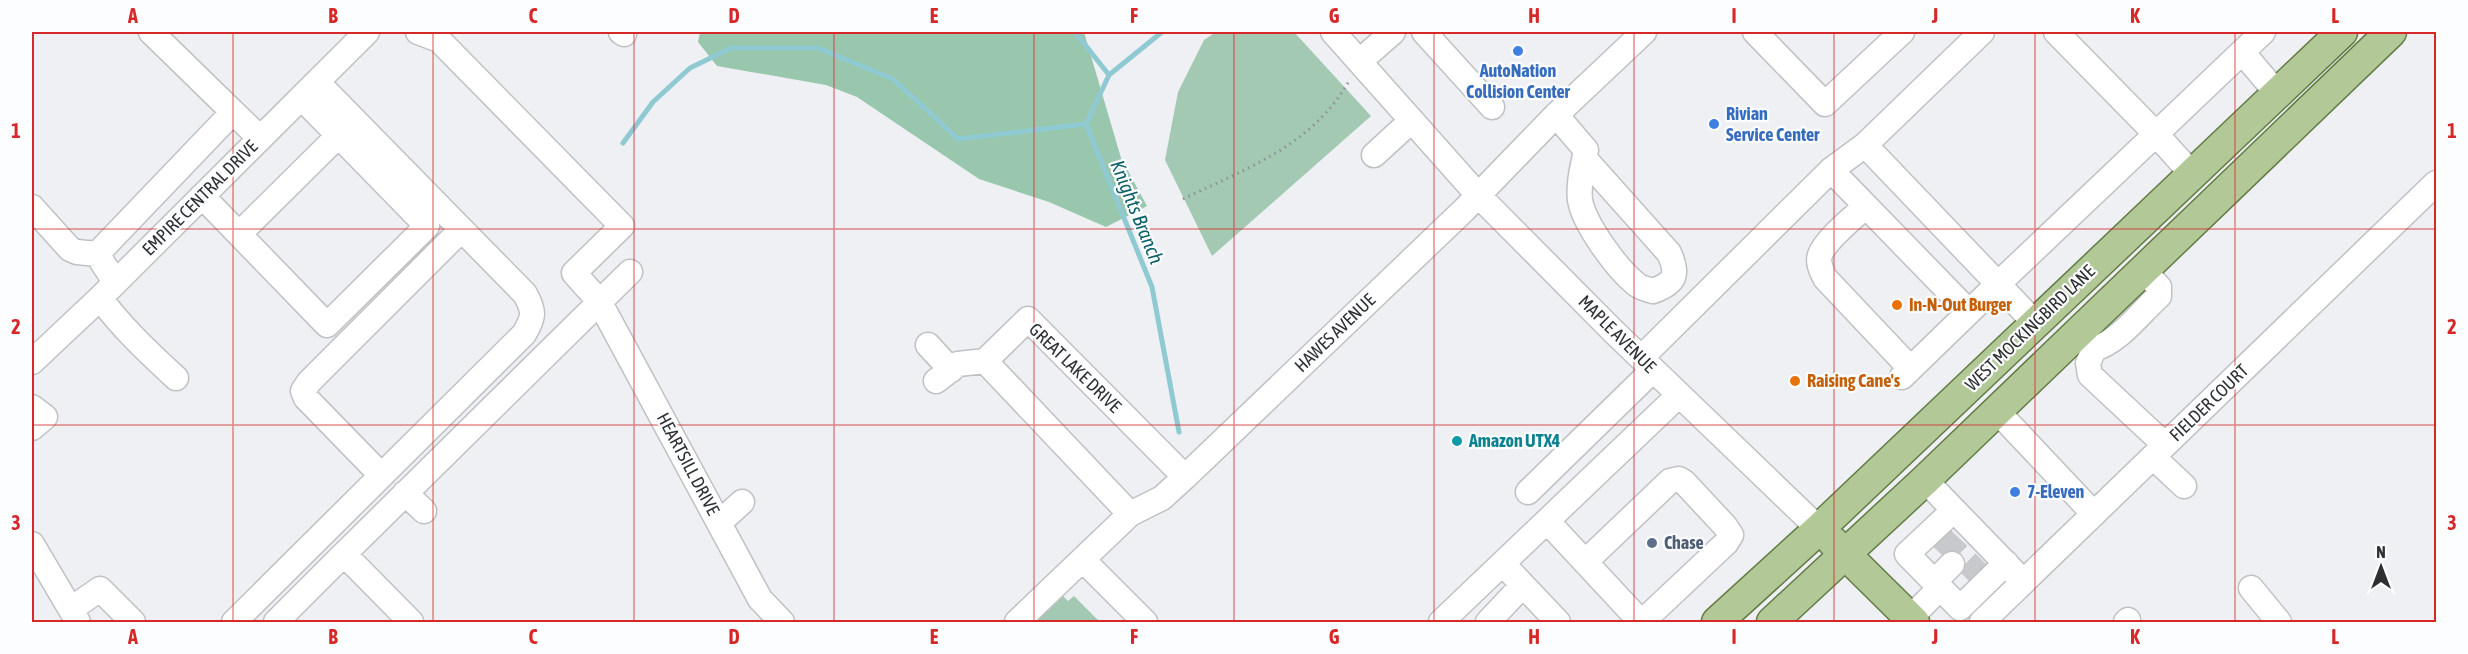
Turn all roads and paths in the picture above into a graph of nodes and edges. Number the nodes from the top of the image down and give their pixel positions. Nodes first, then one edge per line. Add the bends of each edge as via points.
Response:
1 (151, 32) edge
2 (368, 32) edge
3 (418, 32) edge
4 (1333, 32) edge
5 (1393, 32) edge
6 (1424, 32) edge
7 (1644, 32) edge
8 (1755, 32) edge
9 (1902, 32) edge
10 (1982, 32) edge
11 (2056, 32) edge
12 (2263, 32) edge
13 (2342, 32) edge
14 (2391, 32) edge
15 (2242, 52) junction
16 (1360, 61) junction
17 (309, 90) junction
18 (2277, 93) junction
19 (1492, 107) dead end
20 (233, 112) junction
21 (1556, 115) junction
22 (2302, 117) junction
23 (1412, 122) junction
24 (2157, 134) junction
25 (339, 135) junction
26 (261, 138) junction
27 (1864, 145) junction
28 (1374, 155) dead end
29 (1585, 159) junction
30 (1831, 170) junction
31 (2192, 174) junction
32 (2436, 183) edge
33 (155, 191) junction
34 (1478, 195) junction
35 (202, 196) junction
36 (1183, 199) dead end
37 (1866, 206) junction
38 (32, 207) edge
39 (180, 218) junction
40 (461, 230) junction
41 (239, 234) junction
42 (97, 254) junction
43 (630, 272) dead end
44 (1998, 284) junction
45 (107, 290) junction
46 (599, 301) junction
47 (1969, 312) junction
48 (2034, 323) junction
49 (2077, 344) junction
50 (928, 345) dead end
51 (985, 361) junction
52 (32, 362) edge
53 (1647, 364) junction
54 (176, 378) dead end
55 (1679, 395) junction
56 (32, 406) edge
57 (1997, 411) junction
58 (32, 428) edge
59 (2159, 451) junction
60 (381, 476) junction
61 (1185, 477) junction
62 (1925, 480) junction
63 (2184, 486) dead end
64 (1528, 492) dead end
65 (405, 493) junction
66 (742, 502) dead end
67 (424, 511) dead end
68 (1130, 514) junction
69 (2094, 514) junction
70 (1547, 521) junction
71 (719, 523) junction
72 (1819, 528) junction
73 (1977, 542) junction
74 (32, 544) edge
75 (344, 554) junction
76 (1846, 555) junction
77 (1083, 560) junction
78 (1585, 562) junction
79 (1503, 564) junction
80 (2024, 582) junction
81 (1523, 585) junction
82 (1937, 585) junction
83 (2251, 588) dead end
84 (74, 616) edge
85 (1912, 620) edge
86 (133, 622) edge
87 (234, 622) edge
88 (276, 622) edge
89 (411, 622) edge
90 (782, 622) edge
91 (1017, 622) edge
92 (1145, 622) edge
93 (1442, 622) edge
94 (1488, 622) edge
95 (1558, 622) edge
96 (1642, 622) edge
97 (1717, 622) edge
98 (1772, 622) edge
99 (1982, 622) edge
100 (2279, 622) edge

1 - 20 street
2 - 17 street, EMPIRE CENTRAL DRIVE
3 - 46 street, HEARTSILL DRIVE via 439,40 622,226 574,273
4 - 16 street, MAPLE AVENUE
5 - 16 street
6 - 19 street
7 - 21 street, HAWES AVENUE
8 - 9 street via 1825,104
10 - 27 street
11 - 24 street
12 - 15 street
13 - 18 main road, WEST MOCKINGBIRD LANE
14 - 22 main road, WEST MOCKINGBIRD LANE
15 - 18 street
15 - 24 street
16 - 23 street, MAPLE AVENUE
16 - 36 path via 1340,97 1318,123 1282,152
17 - 25 street
17 - 26 street, EMPIRE CENTRAL DRIVE
17 - 40 street
18 - 22 main road
18 - 31 main road, WEST MOCKINGBIRD LANE
20 - 26 street
20 - 33 street
21 - 29 street via 1586,150
21 - 34 street, HAWES AVENUE
22 - 49 main road, WEST MOCKINGBIRD LANE via 2143,270
23 - 28 street
23 - 34 street, MAPLE AVENUE
24 - 31 street
24 - 44 street
25 - 41 street
25 - 41 street via 426,226 327,325
26 - 35 street, EMPIRE CENTRAL DRIVE
27 - 30 street
27 - 44 street
29 - 29 street via 1580,201 1589,225 1637,285 1653,291 1668,286 1675,274 1669,253
30 - 37 street
30 - 53 street
31 - 48 main road, WEST MOCKINGBIRD LANE
32 - 59 street, FIELDER COURT
33 - 39 street
33 - 42 street
34 - 53 street, MAPLE AVENUE
34 - 61 street, HAWES AVENUE
35 - 39 street, EMPIRE CENTRAL DRIVE
35 - 41 street
37 - 47 street
37 - 47 street via 1824,247 1819,263 1825,278 1906,373
38 - 42 street via 70,249
39 - 45 street, EMPIRE CENTRAL DRIVE
40 - 60 street via 525,294 532,305 533,319 524,334
40 - 60 street via 303,391
42 - 45 street
43 - 46 street
44 - 47 street
44 - 48 street
45 - 52 street, EMPIRE CENTRAL DRIVE
45 - 54 street via 140,345
46 - 65 street
46 - 71 street, HEARTSILL DRIVE
48 - 49 main road
48 - 72 main road, WEST MOCKINGBIRD LANE
49 - 57 main road, WEST MOCKINGBIRD LANE
49 - 59 street via 2090,375
50 - 51 street via 944,376 958,364
51 - 61 street, GREAT LAKE DRIVE via 1029,319
51 - 68 street
53 - 55 street, MAPLE AVENUE
53 - 64 street
55 - 70 street
55 - 72 street, MAPLE AVENUE
56 - 58 street via 45,417
57 - 62 main road, WEST MOCKINGBIRD LANE
57 - 69 street
59 - 63 street
59 - 69 street, FIELDER COURT
60 - 87 street
61 - 68 street, HAWES AVENUE via 1162,498
62 - 73 street
62 - 76 main road, WEST MOCKINGBIRD LANE
65 - 67 street
65 - 75 street
66 - 71 street
68 - 77 street, HAWES AVENUE
69 - 80 street, FIELDER COURT
70 - 78 street
70 - 79 street
71 - 90 street, HEARTSILL DRIVE via 760,599
72 - 76 main road, MAPLE AVENUE
72 - 97 main road, WEST MOCKINGBIRD LANE
73 - 80 street
73 - 82 street via 1960,608
73 - 82 street via 1907,554
74 - 84 street
75 - 88 street
75 - 89 street
76 - 85 main road, MAPLE AVENUE
76 - 98 main road, WEST MOCKINGBIRD LANE
77 - 91 street, HAWES AVENUE
77 - 92 street
78 - 96 street
78 - 96 street via 1670,481 1679,479 1689,487 1731,535
79 - 81 street
79 - 93 street
80 - 99 street, FIELDER COURT
81 - 94 street
81 - 95 street
82 - 82 street via 1954,566
82 - 85 street
83 - 100 street
84 - 86 street via 100,590

